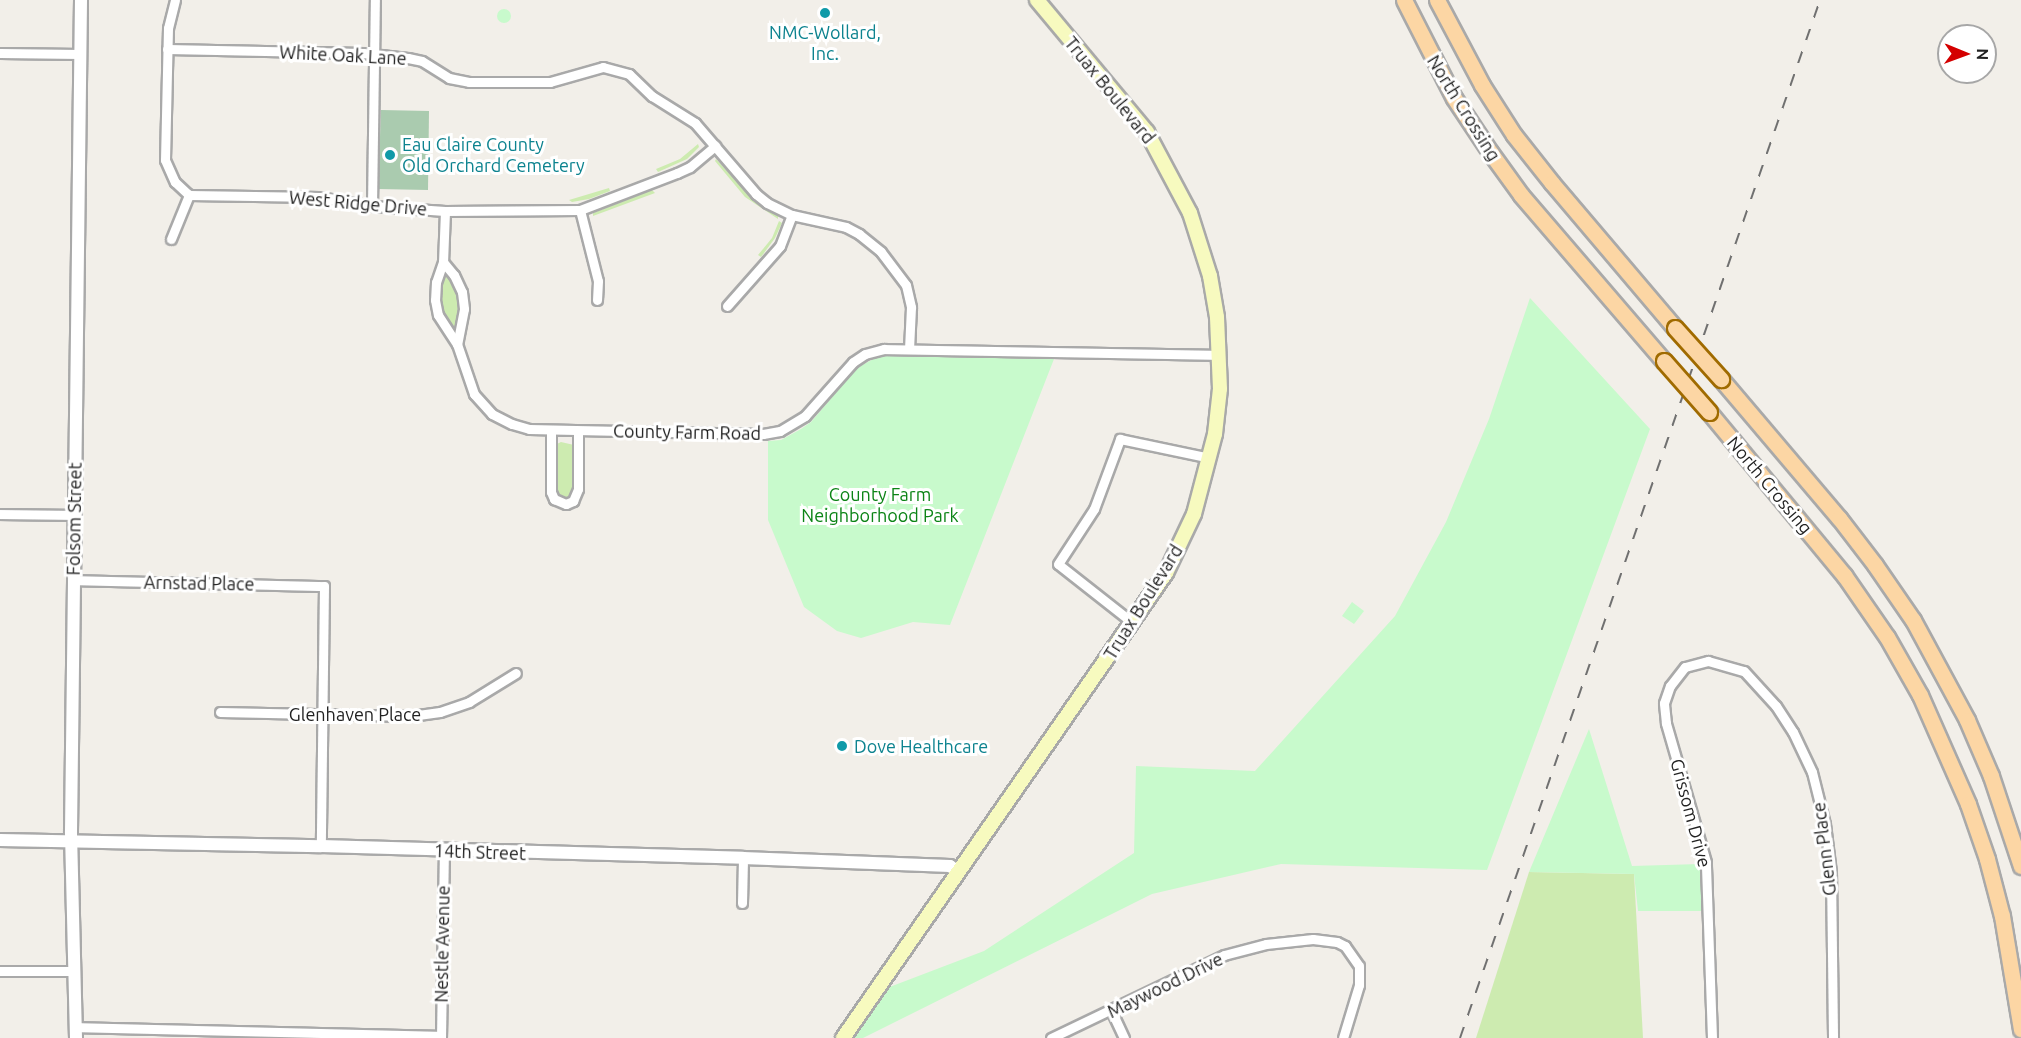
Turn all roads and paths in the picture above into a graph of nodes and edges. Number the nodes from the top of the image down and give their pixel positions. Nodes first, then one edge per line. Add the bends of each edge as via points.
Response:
1 (81, 0) edge
2 (175, 0) edge
3 (375, 0) edge
4 (1037, 0) edge
5 (1404, 0) edge
6 (1437, 0) edge
7 (167, 49) junction
8 (0, 53) edge
9 (80, 54) junction
10 (374, 54) junction
11 (715, 146) junction
12 (189, 195) junction
13 (372, 206) junction
14 (580, 210) junction
15 (445, 211) junction
16 (792, 215) junction
17 (171, 239) dead end
18 (443, 262) junction
19 (597, 300) dead end
20 (727, 306) dead end
21 (457, 345) junction
22 (909, 349) junction
23 (1220, 355) junction
24 (551, 430) junction
25 (578, 431) junction
26 (1210, 458) junction
27 (0, 514) edge
28 (74, 515) junction
29 (73, 580) junction
30 (1133, 623) junction
31 (1685, 667) joint
32 (516, 673) dead end
33 (220, 712) dead end
34 (323, 715) junction
35 (0, 840) edge
36 (71, 842) junction
37 (321, 846) junction
38 (444, 850) junction
39 (743, 858) junction
40 (2021, 866) edge
41 (958, 872) junction
42 (742, 903) dead end
43 (0, 971) edge
44 (73, 971) junction
45 (1111, 1011) junction
46 (2021, 1029) edge
47 (75, 1032) edge
48 (441, 1037) edge
49 (843, 1038) edge
50 (1051, 1038) edge
51 (1124, 1038) edge
52 (1343, 1038) edge
53 (1712, 1038) edge
54 (1833, 1038) edge

1 - 9 street, Folsom Street
2 - 7 street
3 - 10 street
4 - 23 main road, Truax Boulevard via 1147,132 1178,187 1198,232 1210,276
5 - 46 main road, North Crossing, bridge via 1454,98 1521,195 1844,575 1887,637 1920,695 1964,793 1987,859 2002,916
6 - 40 main road, North Crossing, bridge via 1482,85 1515,135 1839,518 1913,620 1967,720 1991,776
7 - 10 street, White Oak Lane
7 - 12 street via 165,160 175,182
8 - 9 street
9 - 28 street, Folsom Street
10 - 11 street, White Oak Lane via 422,61 449,78 469,82 550,82 591,69 615,69 629,74 652,96 695,123
10 - 13 street
11 - 14 street, West Ridge Drive via 677,174
11 - 16 street, White Oak Lane via 756,194
12 - 13 street, West Ridge Drive via 319,197
12 - 17 street
13 - 15 street, West Ridge Drive
14 - 15 street, West Ridge Drive
14 - 19 street via 597,281
15 - 18 street, County Farm Road
16 - 20 street via 780,246
16 - 22 street, White Oak Lane via 846,227 881,252 906,285 911,307
18 - 21 street via 462,292 464,309
18 - 21 street, County Farm Road via 435,300 438,315
21 - 24 street, County Farm Road via 474,394 492,414 512,424
22 - 23 street, County Farm Road
22 - 25 street, County Farm Road via 873,351 859,357 805,416 780,432
23 - 26 main road, Truax Boulevard via 1218,410
24 - 25 street, County Farm Road
24 - 25 street via 550,492 554,499 566,504 573,501 578,489
26 - 30 main road, Truax Boulevard via 1194,514 1178,550
26 - 30 street via 1120,439 1094,509 1058,564
27 - 28 street
28 - 29 street, Folsom Street
29 - 34 street, Arnstad Place via 324,586
29 - 36 street, Folsom Street
30 - 41 main road, Truax Boulevard
31 - 53 street, Grissom Drive via 1670,686 1664,703 1666,723 1706,862
31 - 54 street, Glenn Place via 1708,661 1744,671 1776,706 1812,772 1825,824 1831,872
32 - 34 street, Glenhaven Place via 469,702 440,712 411,716
33 - 34 street, Glenhaven Place
34 - 37 street
35 - 36 street, 14th Street
36 - 37 street, 14th Street
36 - 44 street, Folsom Street
37 - 38 street, 14th Street
38 - 39 street, 14th Street
38 - 48 street, Nestle Avenue
39 - 41 street, 14th Street via 950,866
39 - 42 street
41 - 49 main road, Truax Boulevard
43 - 44 street
44 - 47 street, Folsom Street
45 - 50 street, Maywood Drive
45 - 51 street
45 - 52 street, Maywood Drive via 1204,963 1246,948 1313,939 1337,942 1350,951 1359,966 1359,985
47 - 48 street

